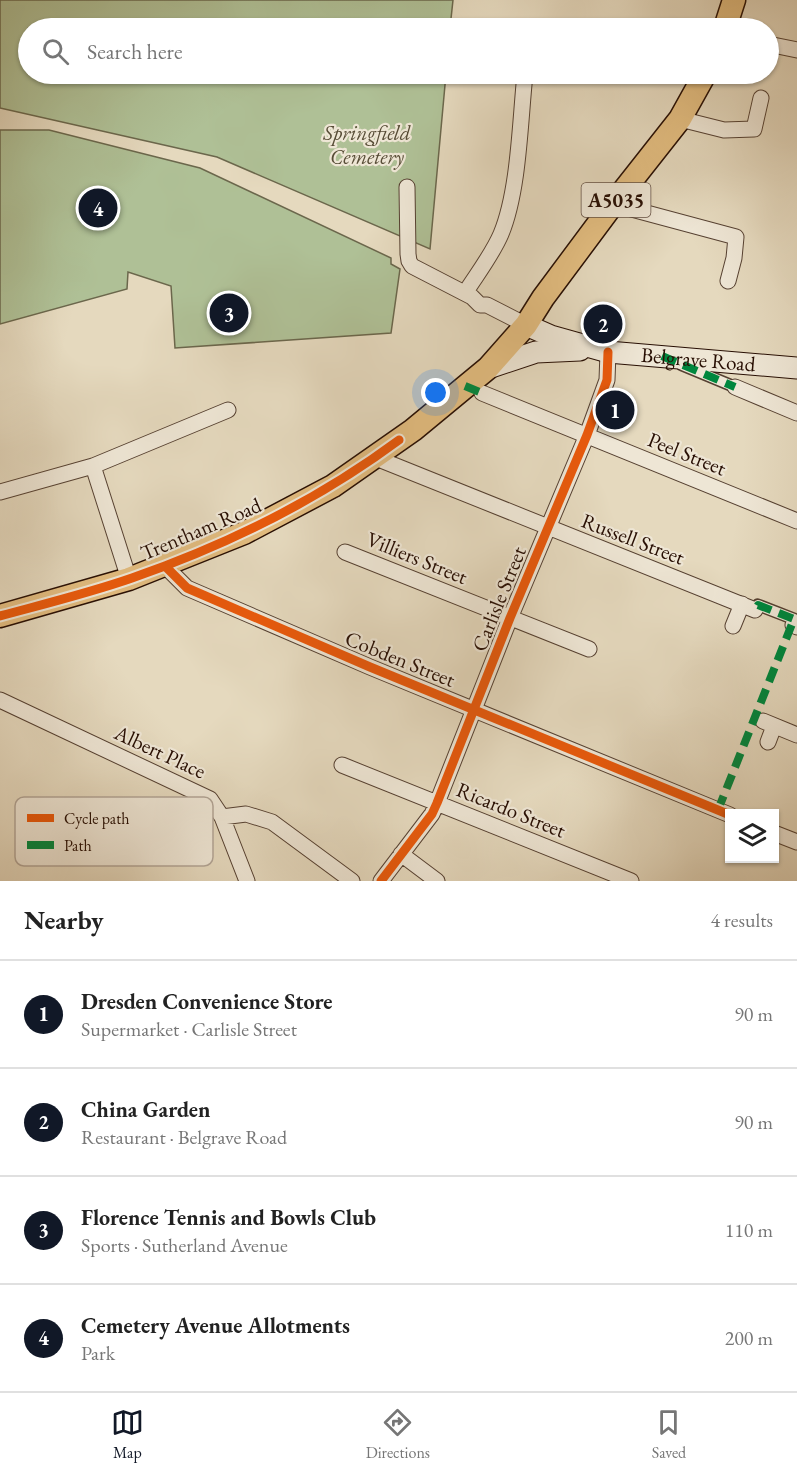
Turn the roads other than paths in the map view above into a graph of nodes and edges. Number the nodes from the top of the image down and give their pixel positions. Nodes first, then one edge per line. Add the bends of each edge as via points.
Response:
1 (734, 0) edge
2 (728, 18) edge
3 (779, 46) edge
4 (797, 50) edge
5 (524, 84) edge
6 (694, 84) edge
7 (762, 98) dead end
8 (680, 119) junction
9 (407, 187) dead end
10 (613, 204) junction
11 (728, 281) dead end
12 (471, 298) junction
13 (526, 325) junction
14 (603, 351) junction
15 (662, 356) junction
16 (797, 368) edge
17 (486, 386) junction
18 (735, 387) joint
19 (228, 410) dead end
20 (797, 413) edge
21 (587, 435) junction
22 (376, 458) junction
23 (93, 466) junction
24 (0, 492) edge
25 (797, 521) edge
26 (548, 528) junction
27 (345, 552) dead end
28 (165, 566) junction
29 (129, 579) junction
30 (749, 607) junction
31 (0, 616) edge
32 (510, 618) junction
33 (795, 623) edge
34 (733, 626) dead end
35 (589, 649) dead end
36 (0, 700) edge
37 (474, 709) junction
38 (797, 735) edge
39 (768, 742) dead end
40 (342, 765) dead end
41 (206, 797) edge
42 (437, 803) junction
43 (213, 804) edge
44 (725, 813) edge
45 (222, 818) junction
46 (779, 835) edge
47 (797, 842) edge
48 (401, 854) junction
49 (596, 874) edge
50 (247, 881) edge
51 (352, 881) edge
52 (381, 881) edge
53 (437, 881) edge
54 (632, 881) edge

1 - 2 main road
3 - 4 street
5 - 12 street via 507,213
6 - 8 main road, Trentham Road / A5035
7 - 8 street via 754,129 724,130
8 - 10 main road, Trentham Road / A5035
9 - 12 street via 409,261
10 - 11 street via 736,237
10 - 13 main road, Trentham Road / A5035
12 - 13 street
13 - 14 main road, Belgrave Road
13 - 17 main road, Trentham Road / A5035
14 - 15 main road, Belgrave Road
14 - 17 main road, Belgrave Road via 536,352
14 - 21 street, Carlisle Street via 607,380
15 - 16 main road, Belgrave Road
15 - 18 street
17 - 21 street, Peel Street
17 - 22 main road, Trentham Road / A5035 via 413,430
18 - 20 street
19 - 23 street
21 - 25 street, Peel Street
21 - 26 street, Carlisle Street
22 - 26 street, Russell Street
22 - 28 main road, Trentham Road / A5035 via 244,534
23 - 24 street
23 - 29 street
26 - 30 street, Russell Street
26 - 32 street, Carlisle Street
27 - 32 street, Villiers Street
28 - 29 main road, Trentham Road / A5035
28 - 37 street, Cobden Street via 187,588
29 - 31 main road, Trentham Road / A5035
30 - 33 street, Russell Street via 759,605
30 - 34 street
32 - 35 street, Villiers Street via 571,649
32 - 37 street, Carlisle Street
36 - 41 street, Albert Place
37 - 42 street, Carlisle Street
37 - 44 street, Cobden Street
38 - 39 street via 768,723
40 - 42 street, Ricardo Street
42 - 48 street, Carlisle Street
42 - 49 street, Ricardo Street
43 - 45 street, Albert Place
45 - 50 street, Albert Place
45 - 51 street via 246,814 272,822
46 - 47 street
48 - 52 street, Carlisle Street
48 - 53 street
49 - 54 street, Ricardo Street

